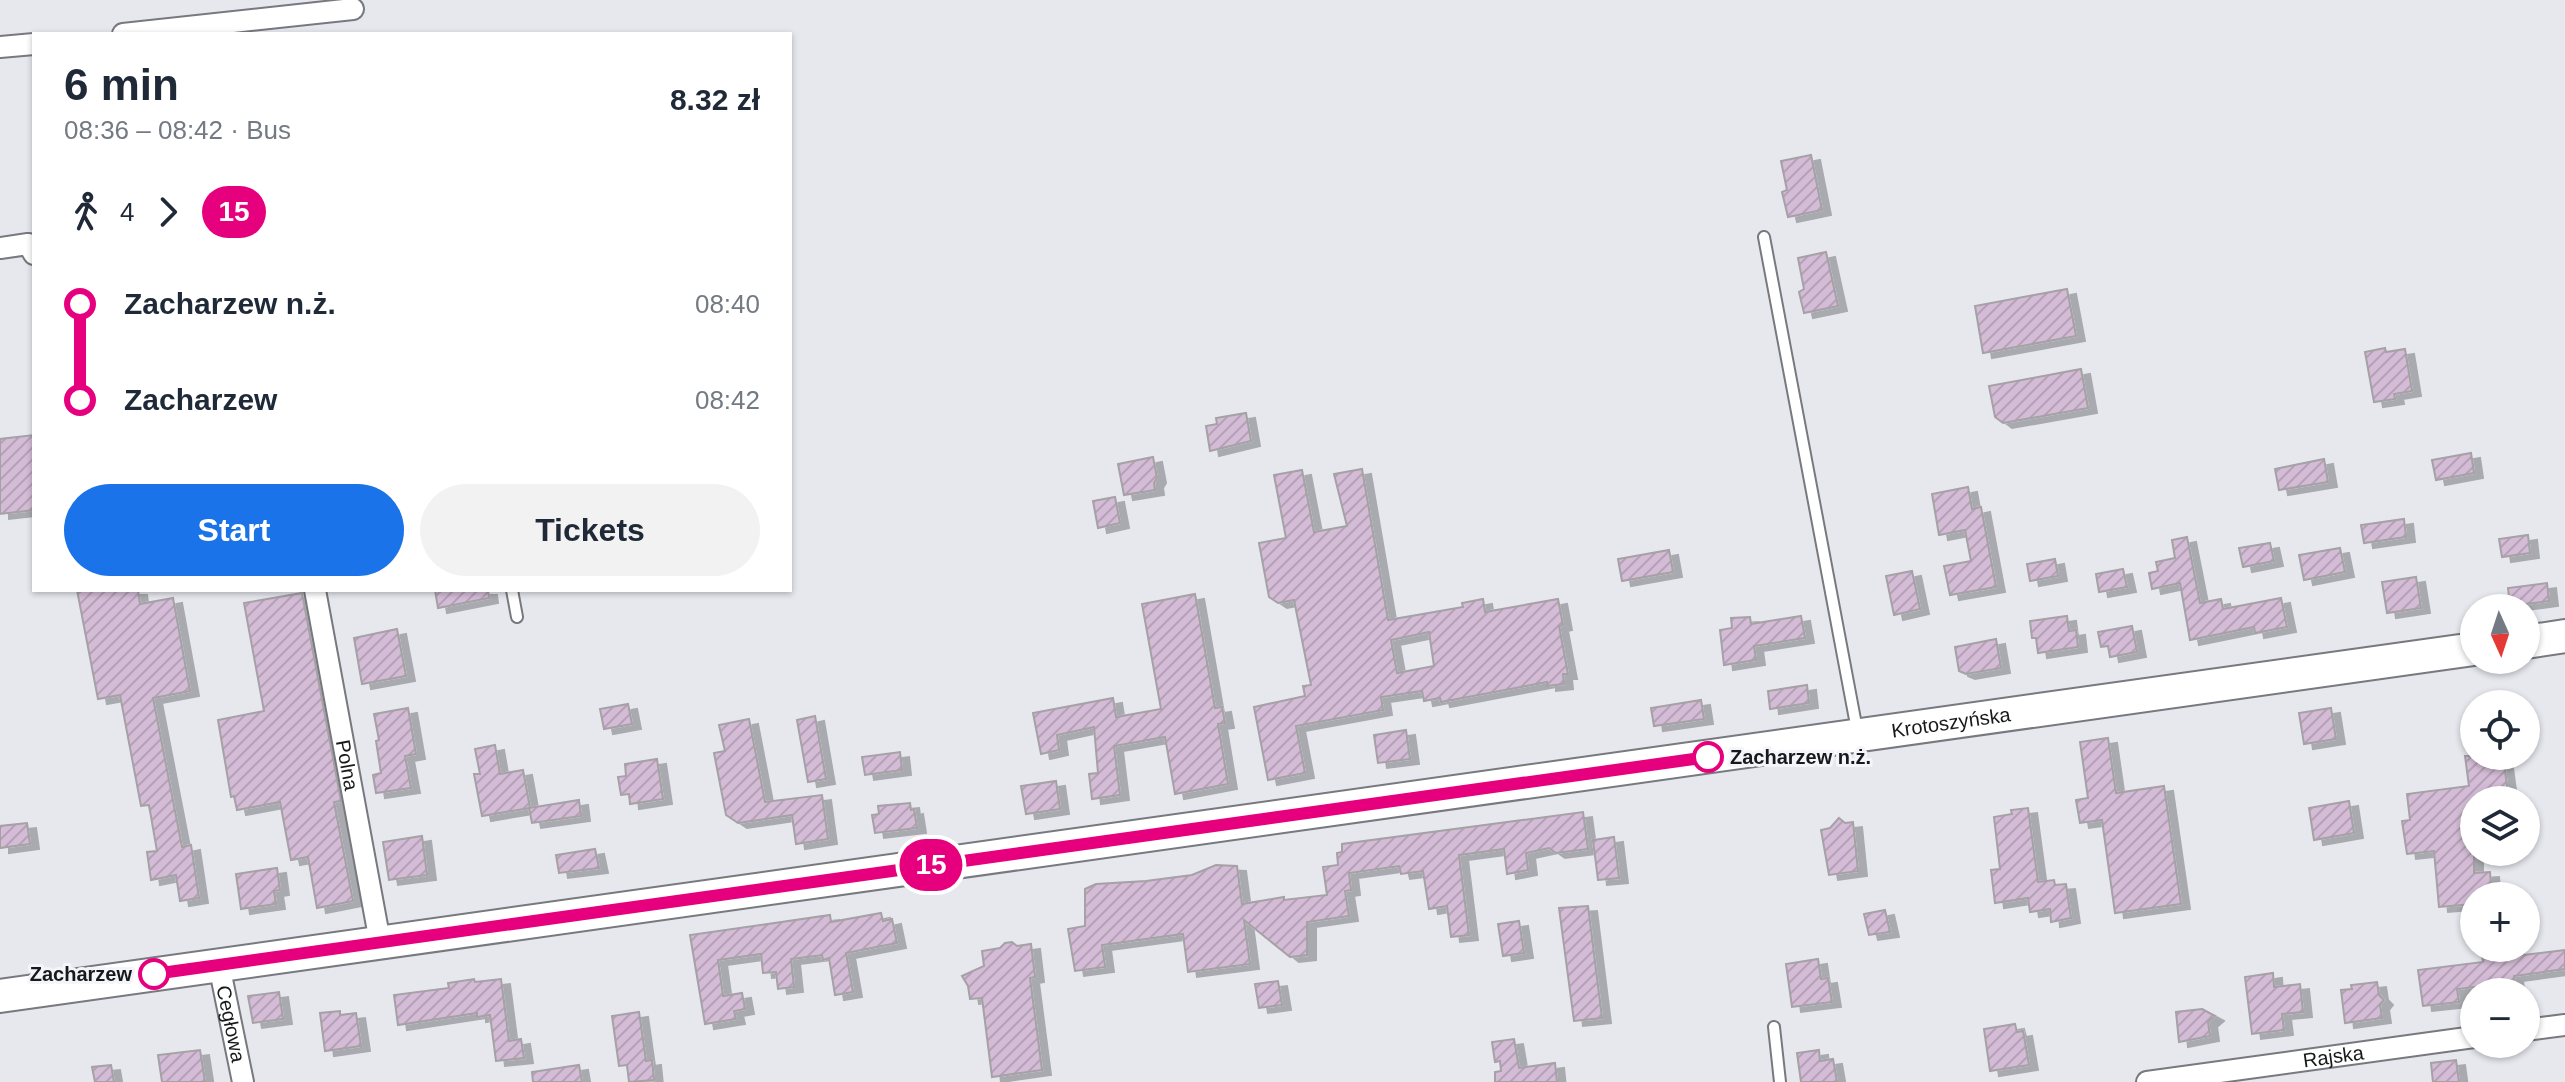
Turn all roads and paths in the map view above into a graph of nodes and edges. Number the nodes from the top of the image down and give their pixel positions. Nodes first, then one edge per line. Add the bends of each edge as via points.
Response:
1 (353, 9) dead end
2 (141, 32) edge
3 (32, 44) edge
4 (0, 47) edge
5 (1764, 237) dead end
6 (0, 248) edge
7 (32, 251) edge
8 (315, 592) edge
9 (512, 592) edge
10 (517, 617) dead end
11 (2565, 636) edge
12 (2540, 640) edge
13 (2460, 651) edge
14 (1858, 736) junction
15 (380, 942) junction
16 (219, 965) junction
17 (0, 996) edge
18 (2565, 1025) edge
19 (1774, 1027) dead end
20 (2540, 1028) edge
21 (2460, 1039) edge
22 (243, 1082) edge
23 (1780, 1082) edge
24 (2147, 1082) edge

1 - 2 street
3 - 4 street
5 - 14 lane
6 - 7 street via 28,244
8 - 15 street, Polna
9 - 10 lane
11 - 12 main road
13 - 14 main road, Krotoszyńska
14 - 15 main road, Krotoszyńska
15 - 16 main road, Krotoszyńska
16 - 17 main road, Krotoszyńska
16 - 22 street, Cegłowa
18 - 20 street
19 - 23 lane
21 - 24 street, Rajska

